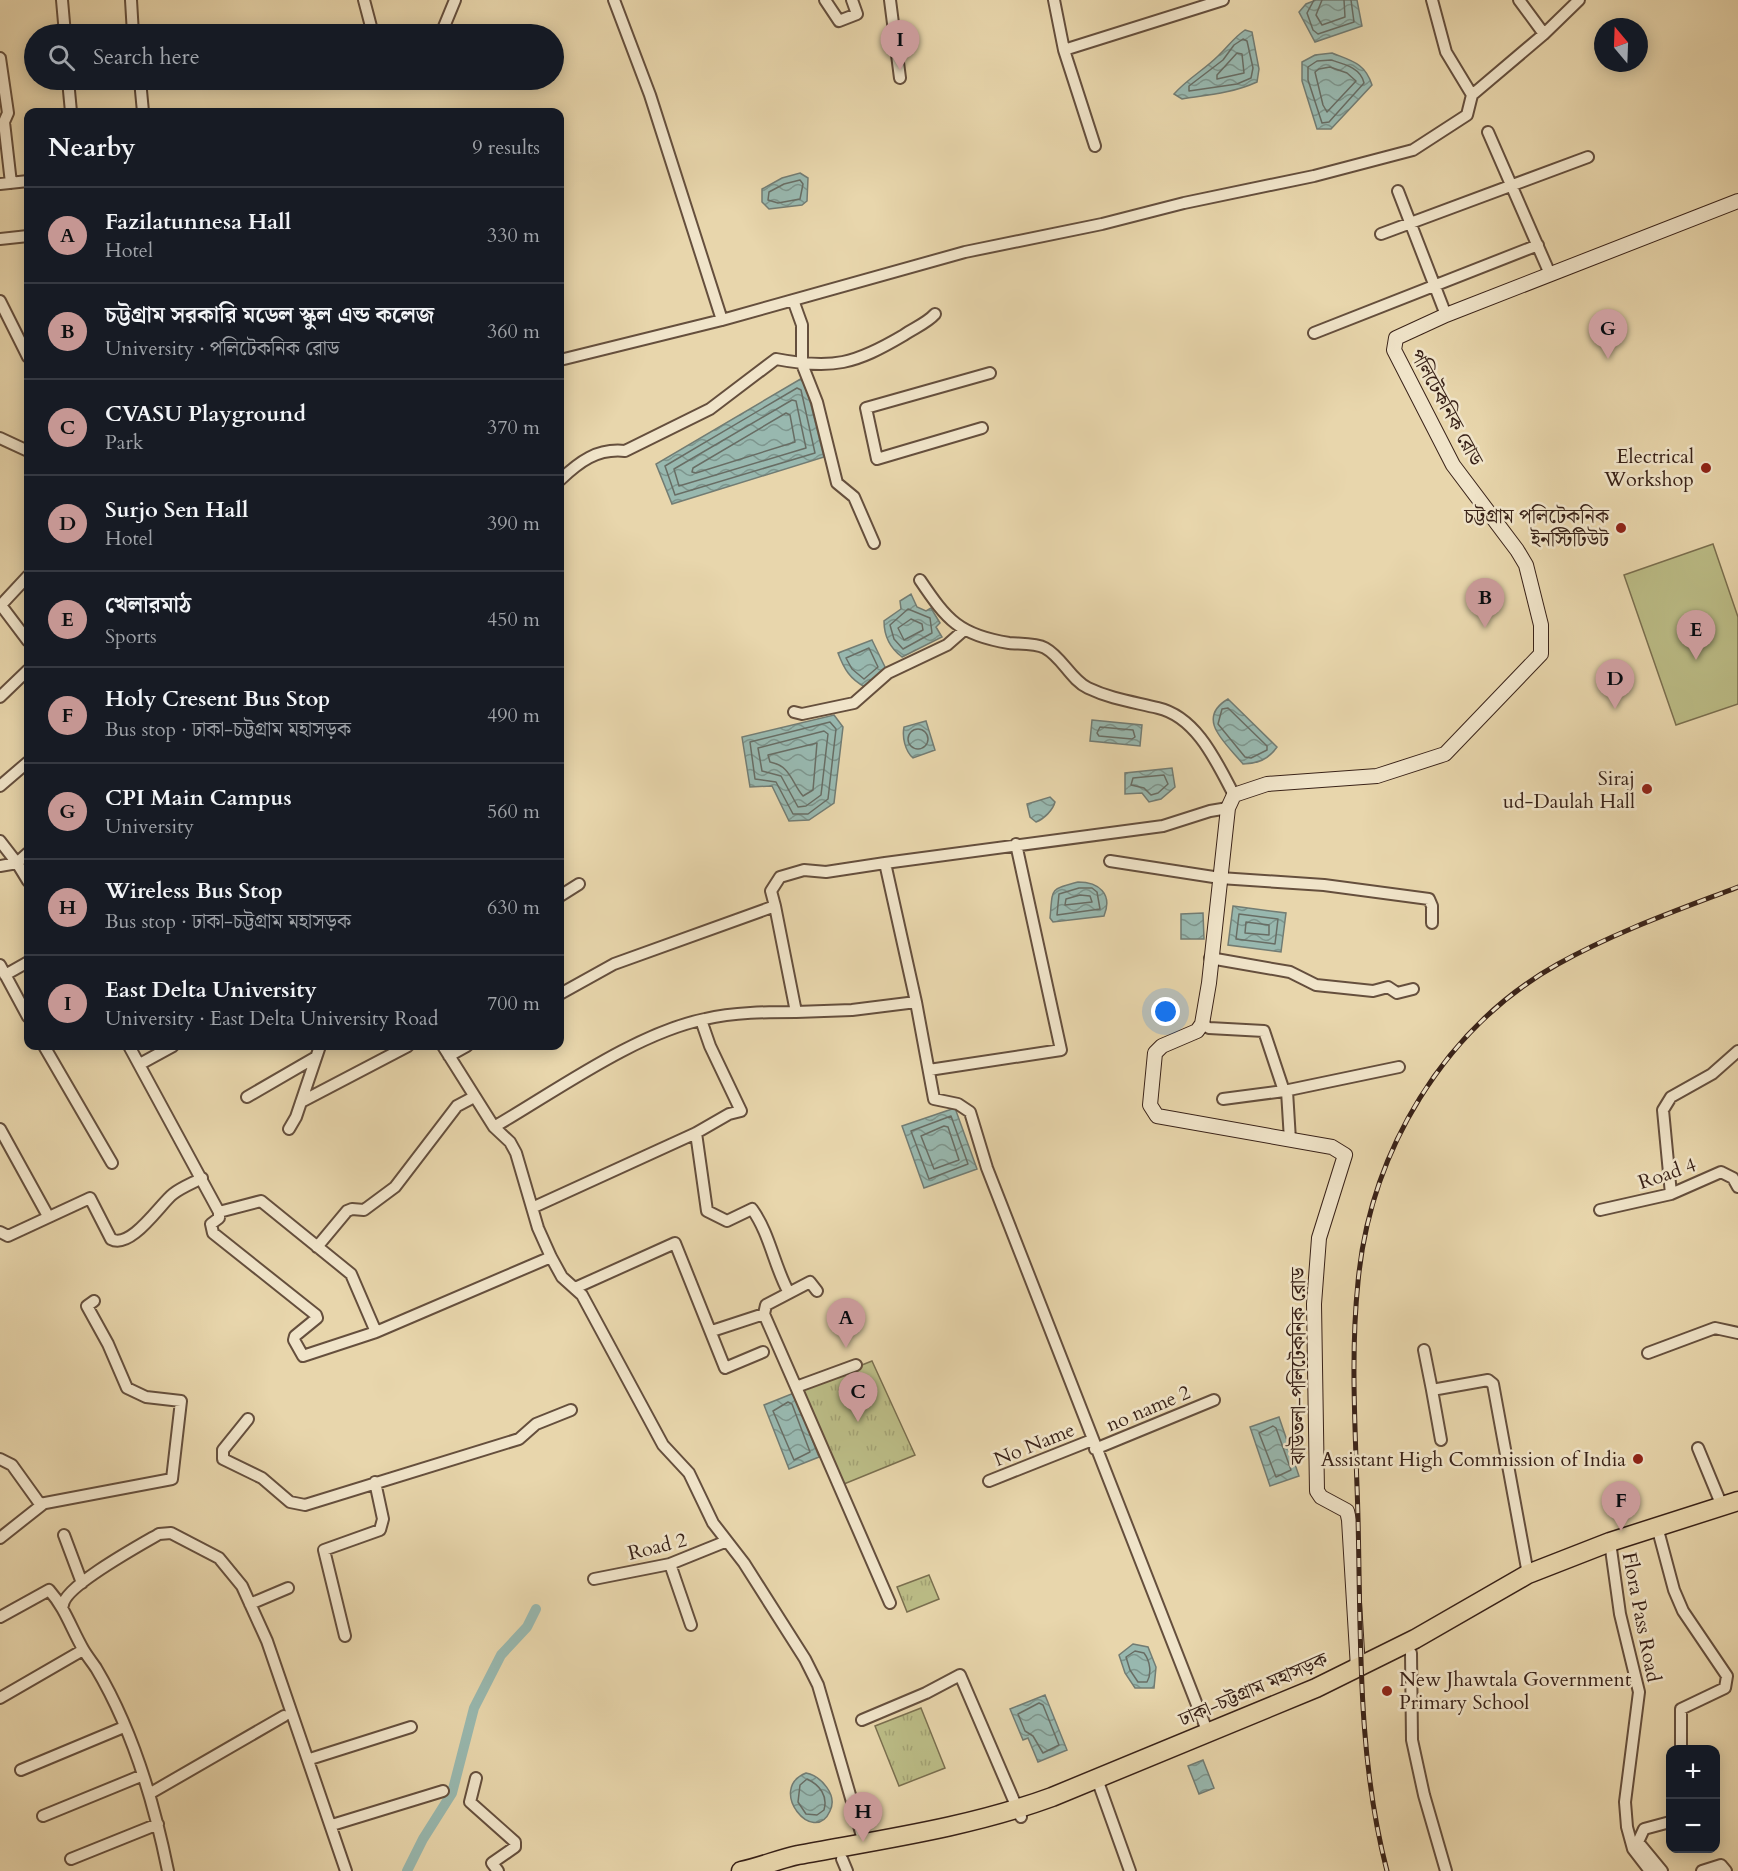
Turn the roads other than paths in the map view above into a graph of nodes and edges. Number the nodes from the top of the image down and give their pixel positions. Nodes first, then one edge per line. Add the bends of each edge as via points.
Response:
1 (62, 0) edge
2 (131, 0) edge
3 (364, 0) edge
4 (455, 0) edge
5 (614, 0) edge
6 (825, 0) edge
7 (852, 0) edge
8 (890, 0) edge
9 (1223, 0) edge
10 (1432, 0) edge
11 (1519, 0) edge
12 (1578, 0) edge
13 (1058, 1) edge
14 (64, 24) edge
15 (132, 24) edge
16 (370, 24) edge
17 (445, 24) edge
18 (1544, 34) junction
19 (1064, 50) junction
20 (0, 58) edge
21 (900, 78) dead end
22 (69, 90) edge
23 (141, 90) edge
24 (1472, 95) junction
25 (71, 108) edge
26 (143, 108) edge
27 (2, 123) edge
28 (1488, 132) dead end
29 (1095, 146) dead end
30 (1588, 157) dead end
31 (24, 181) edge
32 (6, 183) edge
33 (1514, 187) junction
34 (1398, 191) dead end
35 (1738, 201) edge
36 (1409, 224) junction
37 (1381, 234) dead end
38 (24, 236) edge
39 (0, 239) edge
40 (1538, 246) junction
41 (1550, 274) junction
42 (1434, 285) junction
43 (793, 300) junction
44 (0, 301) edge
45 (935, 314) dead end
46 (1446, 315) junction
47 (722, 320) junction
48 (1314, 333) dead end
49 (24, 349) edge
50 (564, 359) edge
51 (802, 364) junction
52 (990, 373) dead end
53 (982, 428) dead end
54 (0, 438) edge
55 (24, 449) edge
56 (564, 476) edge
57 (874, 543) dead end
58 (24, 580) edge
59 (920, 580) dead end
60 (0, 605) edge
61 (963, 631) junction
62 (24, 636) edge
63 (24, 674) edge
64 (0, 697) edge
65 (794, 712) dead end
66 (24, 765) edge
67 (0, 786) edge
68 (1234, 795) junction
69 (1228, 808) junction
70 (0, 841) edge
71 (1016, 844) junction
72 (24, 857) edge
73 (1110, 861) dead end
74 (17, 863) junction
75 (885, 863) junction
76 (0, 866) edge
77 (24, 874) edge
78 (1220, 878) junction
79 (579, 884) dead end
80 (564, 894) edge
81 (775, 906) junction
82 (1432, 922) dead end
83 (1210, 958) junction
84 (24, 963) edge
85 (3, 970) edge
86 (11, 985) junction
87 (1413, 989) dead end
88 (0, 991) edge
89 (564, 992) edge
90 (916, 1002) junction
91 (24, 1009) edge
92 (796, 1012) junction
93 (701, 1020) junction
94 (1202, 1024) junction
95 (46, 1050) edge
96 (131, 1050) edge
97 (166, 1050) edge
98 (319, 1050) edge
99 (400, 1050) edge
100 (446, 1051) edge
101 (1738, 1052) edge
102 (316, 1057) junction
103 (140, 1064) junction
104 (1399, 1067) dead end
105 (928, 1070) junction
106 (1286, 1091) junction
107 (247, 1097) dead end
108 (474, 1097) junction
109 (1222, 1099) dead end
110 (301, 1102) junction
111 (494, 1127) junction
112 (289, 1129) dead end
113 (0, 1130) edge
114 (696, 1133) junction
115 (1290, 1140) junction
116 (112, 1163) dead end
117 (202, 1178) junction
118 (1738, 1187) edge
119 (1671, 1194) junction
120 (534, 1207) junction
121 (1600, 1210) dead end
122 (219, 1212) junction
123 (48, 1216) junction
124 (0, 1232) edge
125 (317, 1247) junction
126 (551, 1257) junction
127 (575, 1287) junction
128 (817, 1291) dead end
129 (789, 1293) junction
130 (94, 1301) dead end
131 (764, 1314) junction
132 (712, 1331) junction
133 (376, 1332) junction
134 (1738, 1333) edge
135 (1424, 1350) dead end
136 (763, 1352) dead end
137 (1648, 1353) dead end
138 (856, 1365) dead end
139 (796, 1387) junction
140 (1432, 1390) junction
141 (1214, 1400) dead end
142 (571, 1410) dead end
143 (248, 1419) dead end
144 (1441, 1440) dead end
145 (1094, 1444) junction
146 (1698, 1448) dead end
147 (0, 1459) edge
148 (988, 1481) dead end
149 (375, 1482) junction
150 (43, 1504) junction
151 (1733, 1506) edge
152 (1659, 1534) junction
153 (64, 1535) dead end
154 (0, 1538) edge
155 (727, 1541) junction
156 (1610, 1547) junction
157 (670, 1564) junction
158 (1528, 1574) junction
159 (594, 1579) dead end
160 (82, 1583) junction
161 (288, 1588) dead end
162 (890, 1603) dead end
163 (250, 1604) junction
164 (63, 1605) junction
165 (0, 1617) edge
166 (691, 1626) dead end
167 (345, 1636) dead end
168 (84, 1650) junction
169 (1411, 1653) junction
170 (1358, 1668) junction
171 (0, 1698) edge
172 (284, 1716) dead end
173 (862, 1720) dead end
174 (124, 1727) junction
175 (411, 1727) dead end
176 (1208, 1733) junction
177 (1681, 1745) edge
178 (310, 1760) junction
179 (21, 1770) dead end
180 (143, 1775) junction
181 (477, 1778) dead end
182 (1099, 1784) junction
183 (443, 1791) dead end
184 (149, 1794) junction
185 (1019, 1814) junction
186 (43, 1816) dead end
187 (1666, 1823) edge
188 (158, 1824) junction
189 (332, 1825) junction
190 (864, 1843) junction
191 (71, 1859) dead end
192 (845, 1865) edge
193 (767, 1866) junction
194 (168, 1871) edge
195 (346, 1871) edge
196 (498, 1871) edge
197 (741, 1871) edge
198 (1130, 1871) edge
199 (1446, 1871) edge
200 (1650, 1871) edge
201 (1662, 1871) edge
202 (1702, 1871) edge
203 (1726, 1871) edge

1 - 14 street
2 - 15 street
3 - 16 street
4 - 17 street
5 - 47 street via 650,95
6 - 7 street via 839,21 857,14
8 - 21 street
9 - 19 street
10 - 24 street via 1446,52
11 - 18 street
12 - 18 street
13 - 19 street
18 - 24 street
19 - 29 street
20 - 27 street via 8,113
22 - 25 street
23 - 26 street
24 - 43 street via 1467,115 1413,150 1102,224 965,252
27 - 32 street
28 - 33 street
30 - 33 street
31 - 32 street
33 - 36 street
33 - 40 street
34 - 36 street
35 - 41 main road, পলিটেকনিক রোড
36 - 37 street
36 - 42 street
38 - 39 street
40 - 41 street
40 - 42 street
41 - 46 main road, পলিটেকনিক রোড
42 - 46 street
42 - 48 street
43 - 47 street
43 - 51 street via 802,325
44 - 49 street
45 - 51 street via 855,361
46 - 68 main road, পলিটেকনিক রোড via 1396,338 1394,350 1453,465 1526,565 1541,626 1541,654 1445,754 1377,776 1268,783
47 - 50 street
51 - 56 street via 776,360 710,409 625,451 610,449 596,454 576,464
51 - 57 street via 817,402 837,483 854,497
52 - 53 street via 866,408 877,459
54 - 55 street
58 - 60 street
59 - 61 street via 940,609
60 - 62 street
61 - 65 street via 947,645 888,673 854,703 802,714
61 - 68 street via 1044,648 1086,687 1125,703 1178,716 1214,756
63 - 64 street
66 - 67 street
68 - 69 main road
69 - 71 street via 1162,826
69 - 78 main road
70 - 74 street
71 - 75 street
71 - 105 street via 1061,1050
72 - 74 street
73 - 78 street
74 - 76 street
74 - 77 street
75 - 81 street via 826,872 804,870 780,877 771,891
75 - 90 street
78 - 82 street via 1324,885 1429,899
78 - 83 main road
79 - 80 street
81 - 89 street via 614,964
81 - 92 street
83 - 87 street via 1290,972 1316,986 1373,992 1388,987 1397,993
83 - 94 main road
84 - 85 street
85 - 86 street
86 - 88 street
86 - 91 street
90 - 92 street
90 - 105 street
92 - 93 street
93 - 111 street via 629,1049
93 - 114 street via 741,1111
94 - 106 street via 1209,1028 1264,1031
94 - 115 main road, ঝাউতলা-পলিটেকনিক রোড via 1197,1031 1155,1053 1150,1105 1157,1116
95 - 116 street
96 - 103 street
97 - 103 street
98 - 102 street
99 - 110 street
100 - 108 street
101 - 119 street via 1712,1074 1671,1097 1663,1110
102 - 107 street
102 - 110 street
103 - 117 street
104 - 106 street
105 - 145 street via 934,1100 958,1104 970,1112 987,1168
106 - 109 street
106 - 115 street
108 - 111 street
108 - 125 street via 457,1106 396,1187 364,1210 347,1211
110 - 112 street
111 - 120 street via 516,1153
113 - 123 street
114 - 120 street
114 - 129 street via 707,1211 728,1221 752,1209 760,1219 779,1276
115 - 170 main road, ঝাউতলা-পলিটেকনিক রোড via 1332,1147 1345,1155 1320,1238 1314,1304 1317,1491 1347,1511
117 - 122 street
117 - 123 street via 172,1194 148,1224 120,1240 111,1239 90,1198
118 - 119 street, Road 4 via 1728,1173 1721,1172
119 - 121 street, Road 4
120 - 126 street
122 - 125 street via 261,1202
122 - 133 street via 219,1218 211,1224 213,1233 316,1315 295,1336 303,1356
123 - 124 street via 8,1236
125 - 133 street via 351,1274
126 - 127 street via 562,1277
126 - 133 street
127 - 132 street via 675,1243
127 - 155 street via 663,1445 689,1473
128 - 129 street via 810,1282
129 - 131 street via 766,1305
130 - 150 street via 87,1306 127,1388 146,1397 181,1401 173,1477 169,1481
131 - 132 street
131 - 139 street
132 - 136 street via 725,1368
134 - 137 street via 1714,1329
135 - 140 street
138 - 139 street
139 - 162 street
140 - 144 street
140 - 158 street via 1488,1380 1493,1384
141 - 145 street, no name 2
142 - 149 street via 536,1424 519,1439
143 - 149 street via 223,1450 223,1459 262,1478 297,1505
145 - 148 street, No Name
145 - 176 street
146 - 151 street
147 - 150 street via 12,1465 37,1502
149 - 167 street via 383,1519 380,1530 324,1550
150 - 154 street
151 - 152 highway, ঢাকা-চট্টগ্রাম মহাসড়ক
151 - 156 highway, ঢাকা-চট্টগ্রাম মহাসড়ক
152 - 156 highway, ঢাকা-চট্টগ্রাম মহাসড়ক
152 - 177 street via 1683,1611 1727,1676 1725,1688 1681,1709
153 - 160 street
155 - 157 street, Road 2
155 - 190 street via 818,1685
156 - 158 highway, ঢাকা-চট্টগ্রাম মহাসড়ক
156 - 169 highway, ঢাকা-চট্টগ্রাম মহাসড়ক via 1540,1580
156 - 200 street, Flora Pass Road via 1620,1614 1639,1692 1625,1802 1627,1827 1633,1849
157 - 159 street, Road 2
157 - 166 street
158 - 170 highway, ঢাকা-চট্টগ্রাম মহাসড়ক
160 - 163 street via 159,1533 171,1533 219,1558 231,1570
160 - 164 street via 64,1599
161 - 163 street
163 - 178 street
164 - 165 street via 49,1590
164 - 168 street
168 - 171 street
168 - 174 street
169 - 182 highway, ঢাকা-চট্টগ্রাম মহাসড়ক via 1286,1713
169 - 199 street via 1412,1740
170 - 176 highway, ঢাকা-চট্টগ্রাম মহাসড়ক
172 - 184 street
173 - 185 street via 960,1675
174 - 179 street
174 - 180 street
175 - 178 street
176 - 182 highway, ঢাকা-চট্টগ্রাম মহাসড়ক
178 - 189 street
180 - 184 street
180 - 186 street
181 - 196 street via 470,1802 515,1842 515,1847 492,1863
182 - 185 highway, ঢাকা-চট্টগ্রাম মহাসড়ক
182 - 198 street
183 - 189 street
184 - 188 street
185 - 190 highway, ঢাকা-চট্টগ্রাম মহাসড়ক
185 - 192 highway, ঢাকা-চট্টগ্রাম মহাসড়ক via 988,1827
187 - 201 street via 1644,1829 1638,1842
188 - 191 street
188 - 194 street
189 - 195 street
190 - 193 highway, ঢাকা-চট্টগ্রাম মহাসড়ক via 795,1856
192 - 193 highway, ঢাকা-চট্টগ্রাম মহাসড়ক
193 - 197 highway, ঢাকা-চট্টগ্রাম মহাসড়ক
202 - 203 street via 1721,1865

